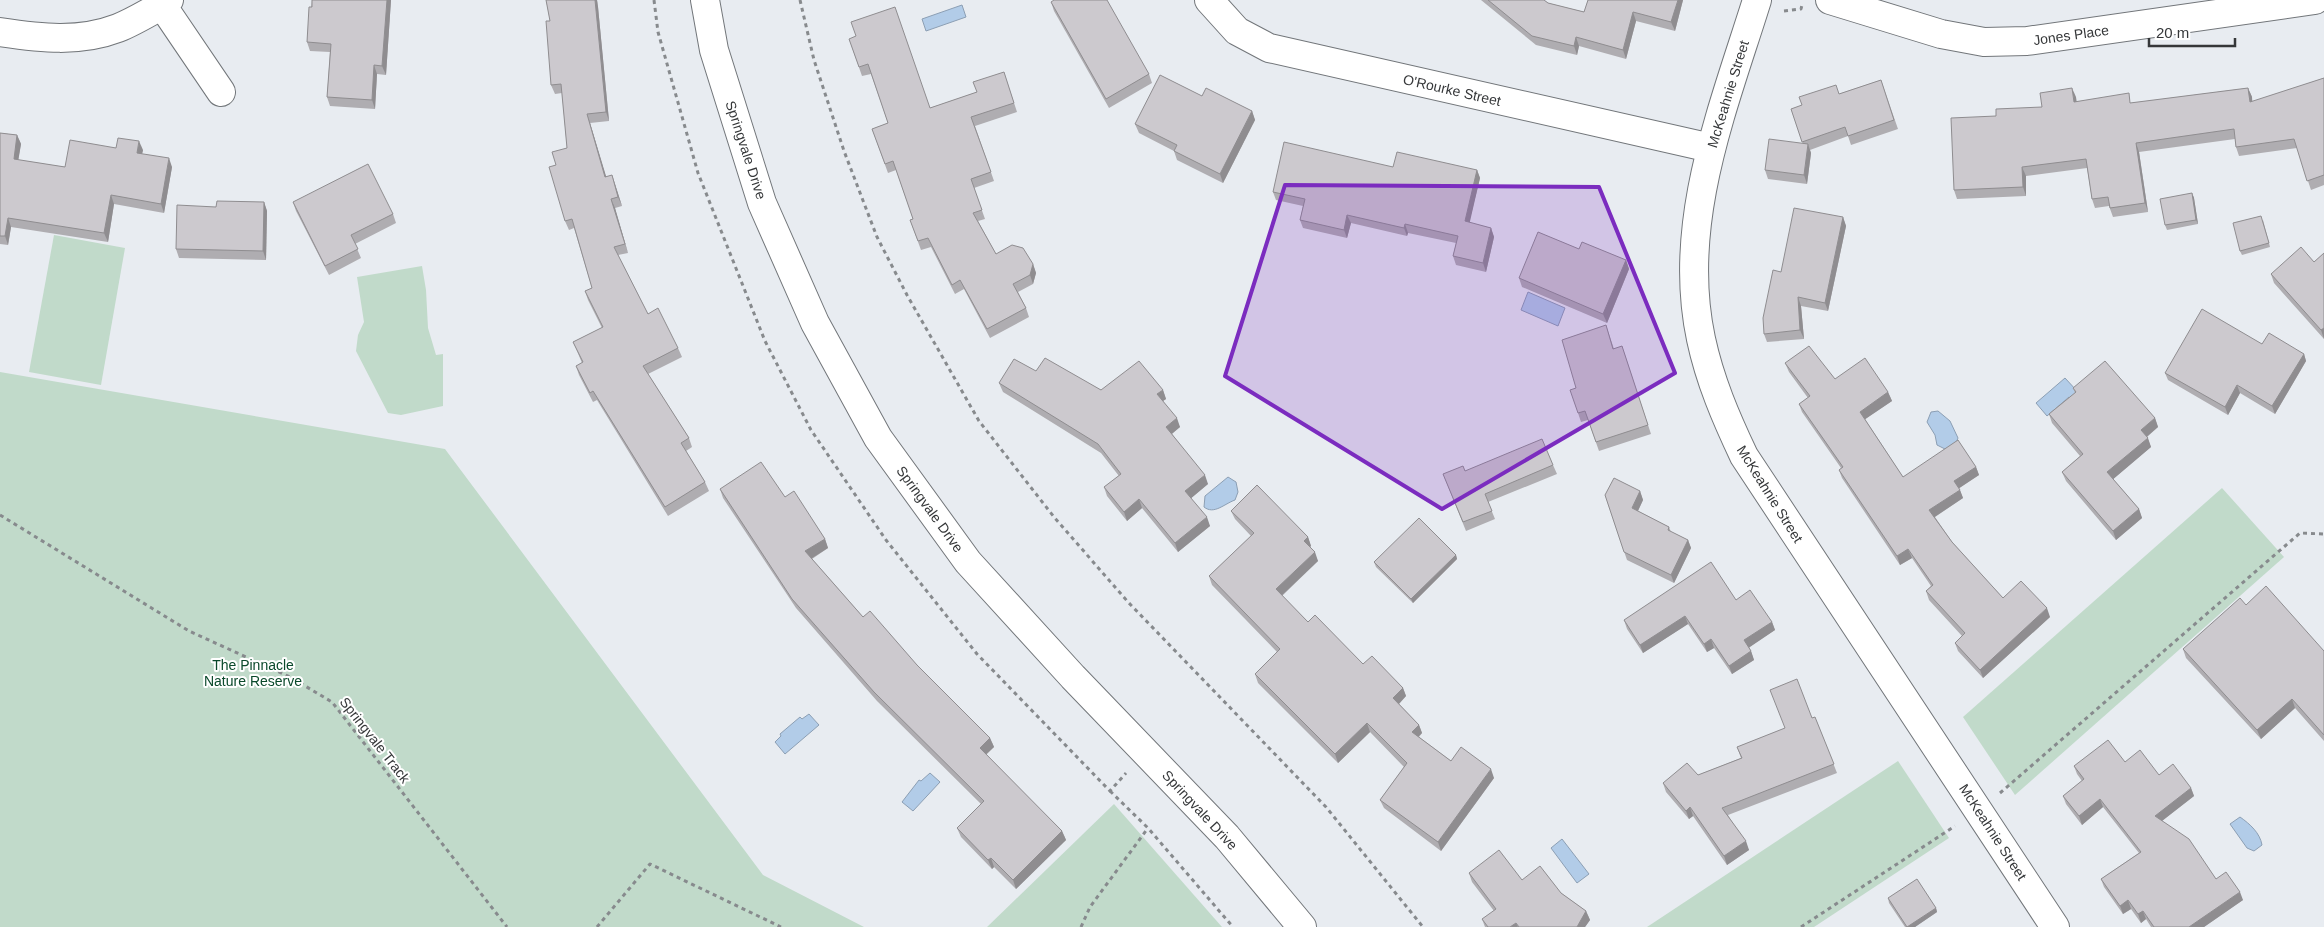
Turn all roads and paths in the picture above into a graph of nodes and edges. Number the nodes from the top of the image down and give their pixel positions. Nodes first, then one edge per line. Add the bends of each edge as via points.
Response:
1 (705, 0) edge
2 (800, 0) edge
3 (1209, 0) edge
4 (1803, 0) edge
5 (1830, 0) edge
6 (2315, 0) edge
7 (166, 3) edge
8 (1767, 7) edge
9 (0, 32) edge
10 (221, 92) dead end
11 (1711, 148) junction
12 (0, 515) edge
13 (2324, 534) edge
14 (1110, 791) dead end
15 (1979, 811) junction
16 (1148, 828) junction
17 (507, 927) edge
18 (597, 927) edge
19 (781, 927) edge
20 (1081, 927) edge
21 (1233, 927) edge
22 (1302, 927) edge
23 (1423, 927) edge
24 (1801, 927) edge
25 (2056, 927) edge

1 - 22 street, Springvale Drive via 714,50 762,203 815,323 878,438 968,562 1227,837
2 - 23 path via 814,60 877,237 979,421 1054,518 1128,602 1148,619 1326,807
3 - 11 street, O'Rourke Street via 1237,31 1269,48
4 - 8 path via 1801,9
5 - 6 street, Jones Place via 1941,34 1984,42 2027,41
7 - 9 street via 117,28 68,39 43,39
7 - 10 street
8 - 11 street, McKeahnie Street
11 - 15 street, McKeahnie Street via 1695,242 1701,338 1718,400 1744,456
12 - 17 path, Springvale Track via 189,631 290,677 332,702
13 - 15 path via 2300,533
14 - 16 path
15 - 24 path
15 - 25 street, McKeahnie Street
16 - 20 path via 1090,907
16 - 21 path
18 - 19 path via 650,864

